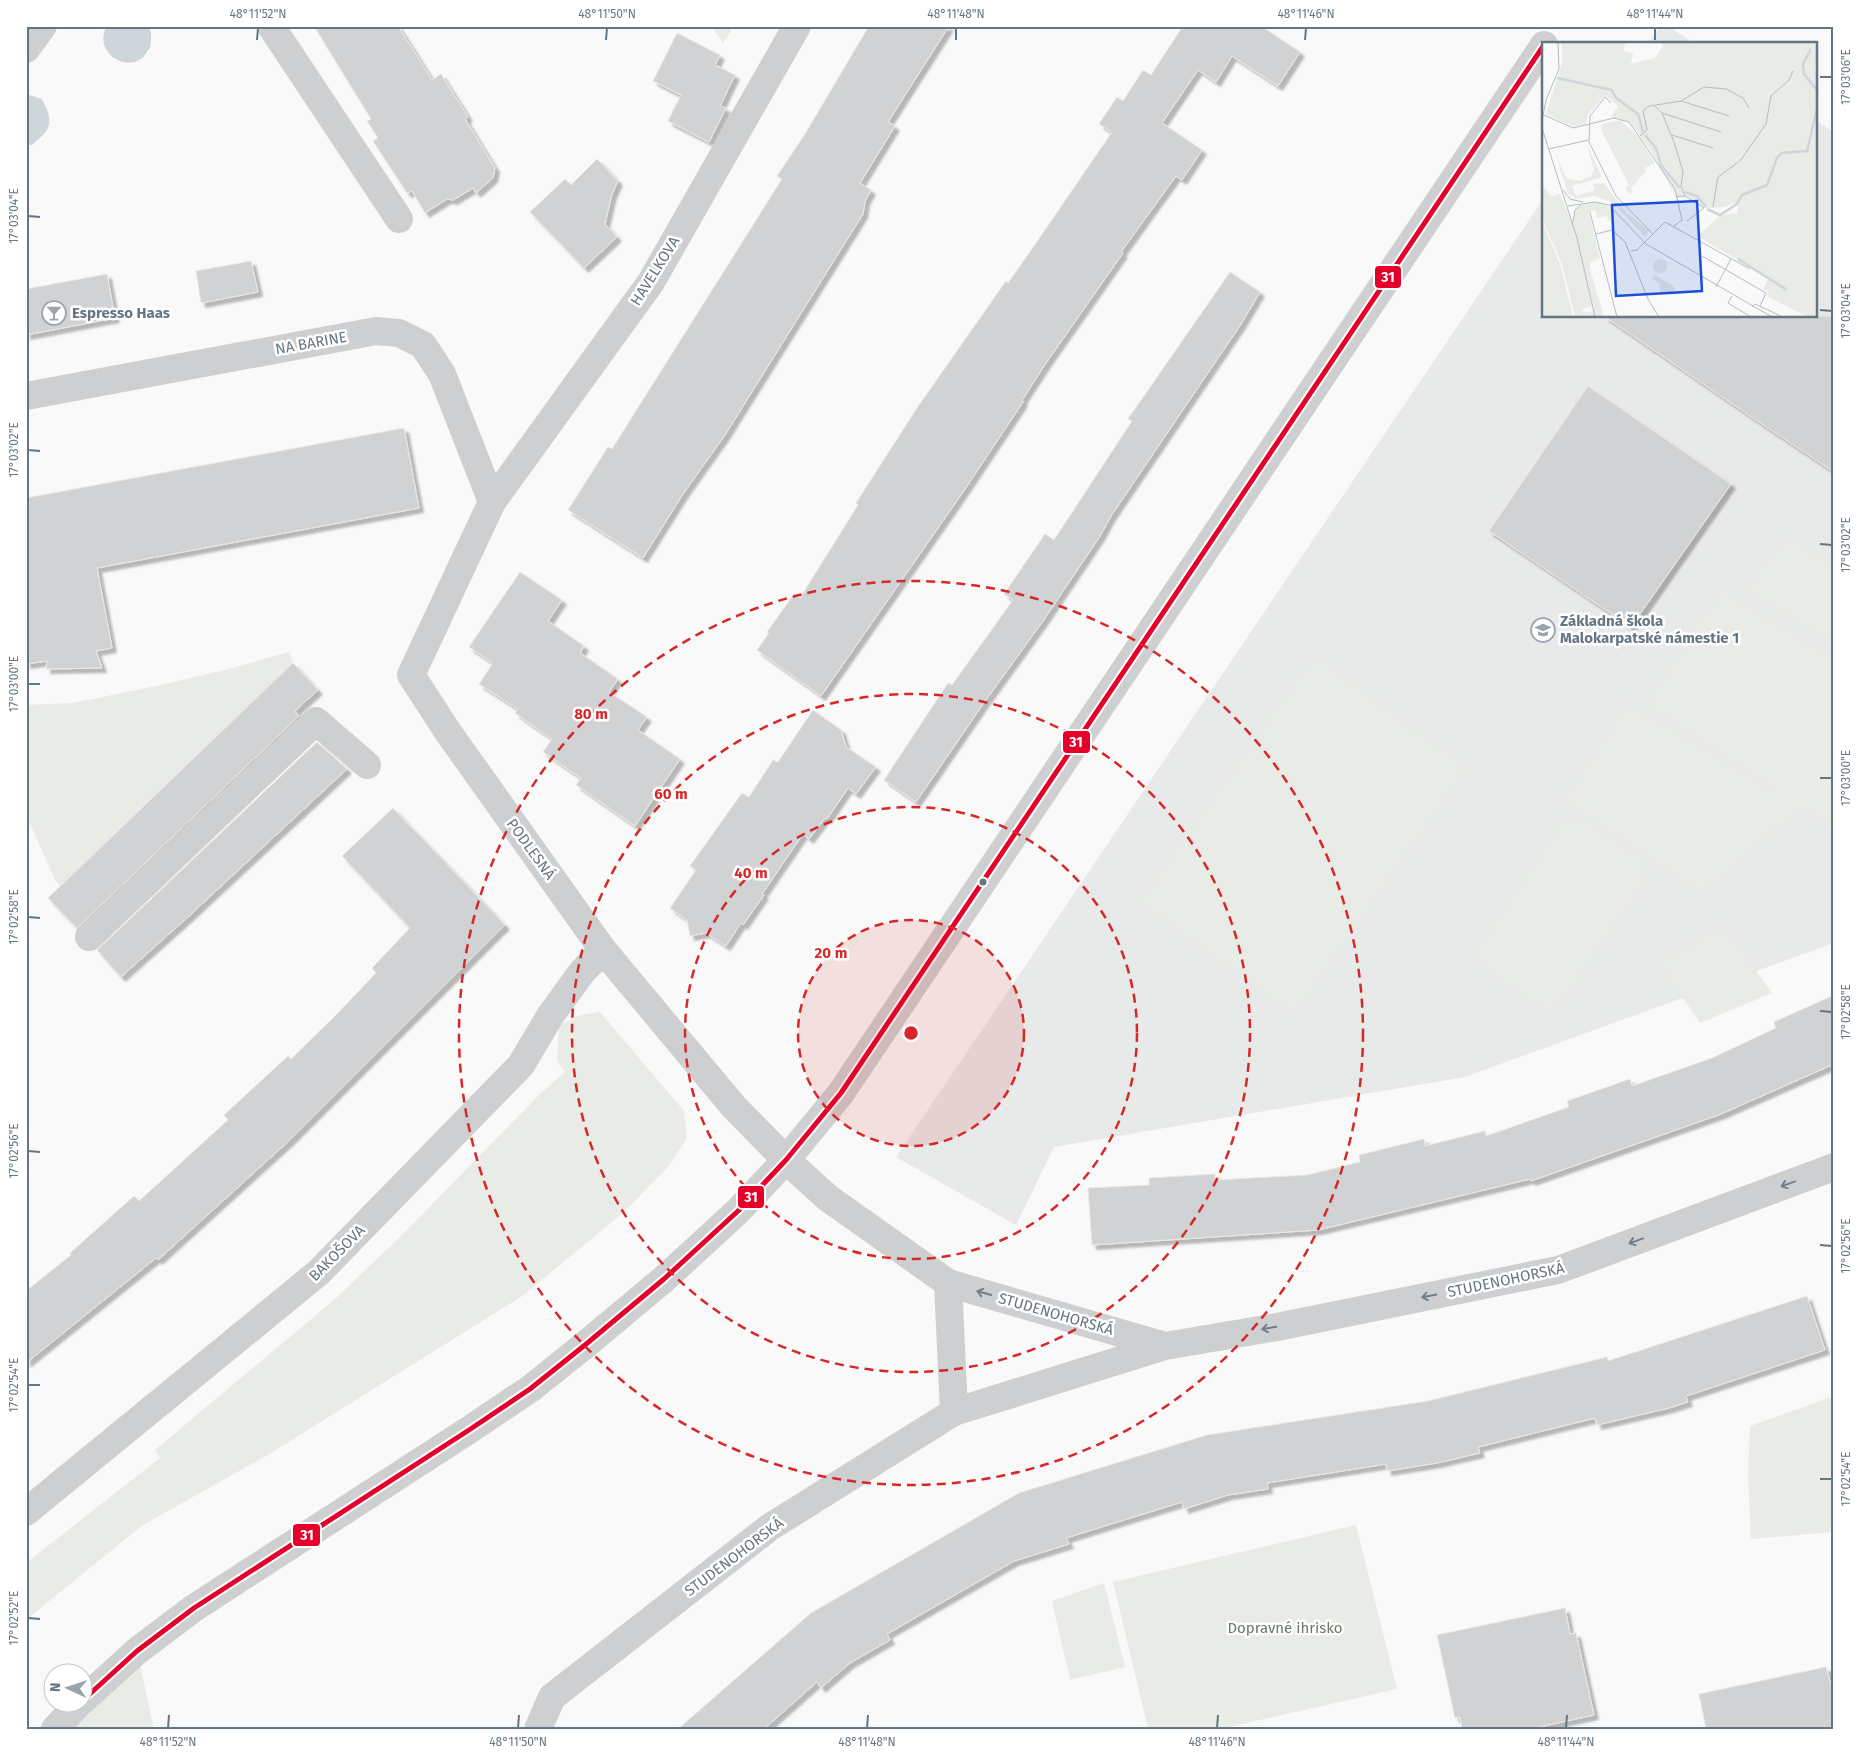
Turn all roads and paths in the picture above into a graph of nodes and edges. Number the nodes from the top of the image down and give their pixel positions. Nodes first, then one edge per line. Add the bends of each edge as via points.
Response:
1 (43, 26) edge
2 (271, 26) edge
3 (797, 26) edge
4 (1534, 26) edge
5 (1556, 26) edge
6 (1545, 42) edge
7 (1542, 47) edge
8 (26, 49) edge
9 (1518, 81) junction
10 (399, 219) dead end
11 (26, 396) edge
12 (492, 502) junction
13 (367, 765) dead end
14 (89, 937) dead end
15 (604, 950) junction
16 (786, 1160) junction
17 (1834, 1167) edge
18 (948, 1282) junction
19 (1164, 1346) junction
20 (954, 1412) junction
21 (26, 1512) edge
22 (92, 1693) edge
23 (72, 1712) edge
24 (55, 1729) edge
25 (538, 1729) edge

1 - 8 street
2 - 10 street
3 - 12 street, HAVELKOVA via 651,282
4 - 9 street
5 - 6 street
7 - 9 street
9 - 16 street via 841,1093
11 - 12 street, NA BARINE via 376,331 399,333 423,345 442,374
12 - 15 street, PODLESNÁ via 411,675
13 - 14 street via 316,721
15 - 16 street, PODLESNÁ via 734,1107
15 - 21 street, BAKOŠOVA via 576,979 521,1065 318,1274
16 - 18 street, STUDENOHORSKÁ via 828,1198
16 - 22 street via 738,1211 664,1278 530,1389 194,1608 137,1651
17 -> 19 street, STUDENOHORSKÁ via 1558,1270 1277,1327
19 -> 18 street, STUDENOHORSKÁ
18 - 20 street
19 - 20 street, STUDENOHORSKÁ
20 - 25 street, STUDENOHORSKÁ via 770,1527 552,1698
23 - 24 street

